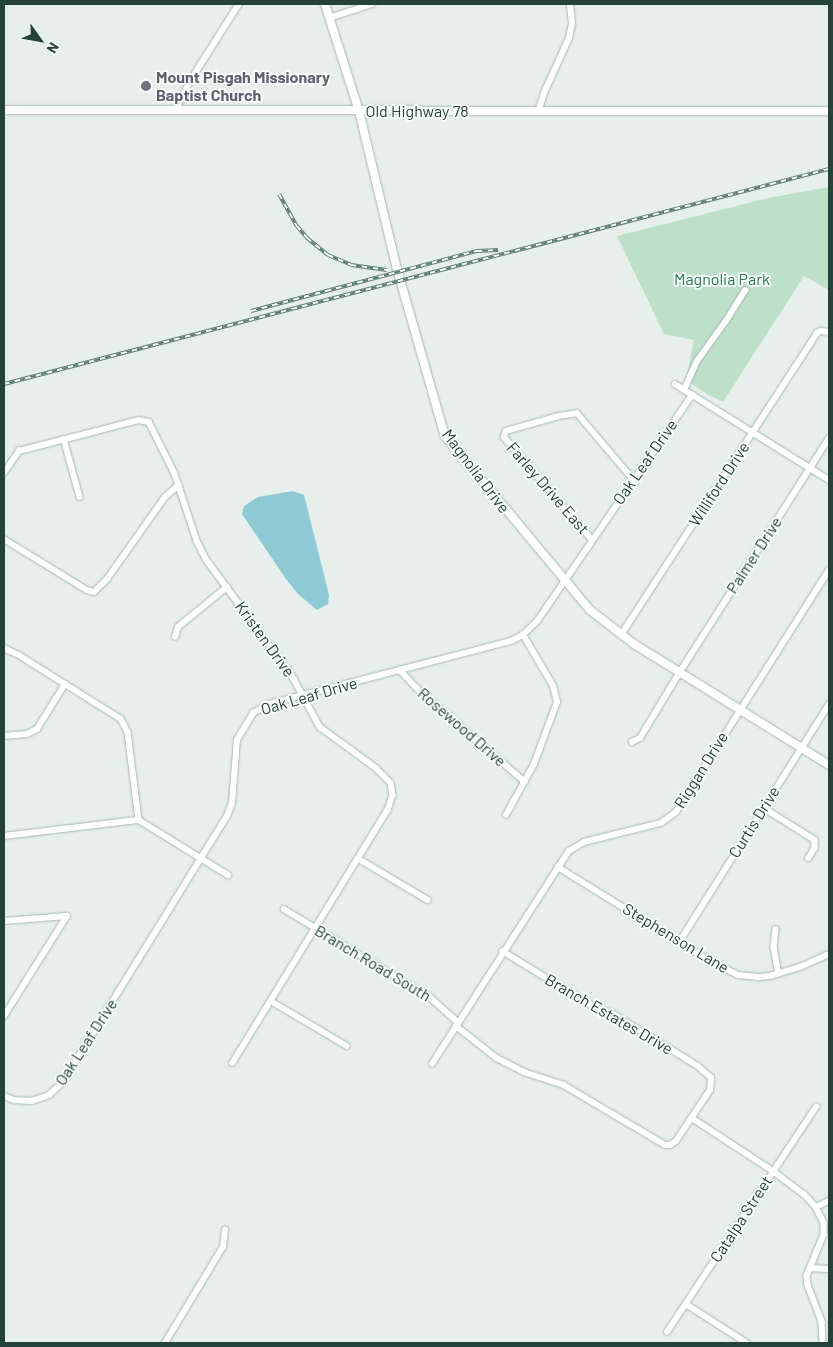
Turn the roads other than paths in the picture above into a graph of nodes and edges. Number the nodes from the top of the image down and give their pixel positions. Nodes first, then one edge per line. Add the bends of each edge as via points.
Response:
1 (239, 4) edge
2 (325, 4) edge
3 (372, 4) edge
4 (570, 4) edge
5 (329, 18) junction
6 (4, 110) edge
7 (175, 110) junction
8 (359, 111) junction
9 (829, 111) edge
10 (538, 112) junction
11 (745, 290) dead end
12 (829, 332) edge
13 (675, 384) dead end
14 (684, 390) junction
15 (692, 395) junction
16 (753, 432) junction
17 (829, 438) edge
18 (64, 439) junction
19 (810, 468) junction
20 (4, 473) edge
21 (633, 479) junction
22 (829, 480) edge
23 (179, 485) junction
24 (80, 497) dead end
25 (4, 539) edge
26 (591, 540) junction
27 (829, 570) edge
28 (564, 580) junction
29 (227, 587) junction
30 (523, 635) junction
31 (621, 635) junction
32 (175, 637) dead end
33 (4, 648) edge
34 (400, 670) junction
35 (680, 672) junction
36 (65, 684) junction
37 (303, 695) junction
38 (829, 704) edge
39 (739, 709) junction
40 (4, 736) edge
41 (632, 742) dead end
42 (801, 748) junction
43 (829, 765) edge
44 (525, 782) junction
45 (764, 808) junction
46 (506, 815) dead end
47 (139, 820) junction
48 (4, 836) edge
49 (809, 858) dead end
50 (201, 859) junction
51 (359, 859) junction
52 (558, 867) junction
53 (228, 875) dead end
54 (428, 900) dead end
55 (284, 909) dead end
56 (4, 921) edge
57 (316, 929) junction
58 (776, 929) dead end
59 (680, 941) junction
60 (503, 952) junction
61 (829, 954) edge
62 (779, 974) junction
63 (271, 1001) junction
64 (4, 1016) edge
65 (457, 1024) junction
66 (347, 1046) dead end
67 (233, 1063) dead end
68 (432, 1064) dead end
69 (4, 1096) edge
70 (816, 1107) dead end
71 (692, 1118) junction
72 (773, 1171) junction
73 (829, 1201) edge
74 (816, 1207) junction
75 (225, 1230) dead end
76 (810, 1268) junction
77 (829, 1270) edge
78 (686, 1304) junction
79 (667, 1332) dead end
80 (165, 1343) edge
81 (747, 1343) edge
82 (823, 1343) edge

1 - 7 street
2 - 5 street, Magnolia Drive
3 - 5 street
4 - 10 street via 572,24 569,38
5 - 8 street, Magnolia Drive
6 - 7 street, Old Highway 78
7 - 8 street, Old Highway 78
8 - 10 street, Old Highway 78
8 - 28 street, Magnolia Drive via 400,280 445,436
9 - 10 street, Old Highway 78
11 - 14 street via 697,361
12 - 16 street, Williford Drive via 817,333
13 - 14 street
14 - 15 street
15 - 16 street
15 - 21 street, Oak Leaf Drive
16 - 19 street
16 - 31 street, Williford Drive
17 - 19 street, Palmer Drive
18 - 20 street via 19,451
18 - 23 street, Kristen Drive via 139,420 147,421
18 - 24 street
19 - 22 street
19 - 35 street, Palmer Drive
21 - 26 street, Oak Leaf Drive
21 - 26 street, Farley Drive East via 575,413 506,431 504,437
23 - 25 street via 165,497 97,590 92,592
23 - 29 street, Kristen Drive via 200,549
26 - 28 street, Oak Leaf Drive
27 - 39 street, Riggan Drive
28 - 30 street, Oak Leaf Drive via 533,627
28 - 31 street, Magnolia Drive via 590,610
29 - 32 street via 178,626
29 - 37 street, Kristen Drive
30 - 34 street, Oak Leaf Drive
30 - 44 street via 553,686 557,702 548,732
31 - 35 street, Magnolia Drive
33 - 36 street
34 - 37 street, Oak Leaf Drive
34 - 44 street, Rosewood Drive
35 - 39 street, Magnolia Drive
35 - 41 street, Palmer Drive via 640,738
36 - 40 street via 37,729 27,734
36 - 47 street via 121,719 128,732
37 - 50 street, Oak Leaf Drive via 263,706 249,717 236,746 231,807
37 - 51 street, Kristen Drive via 322,730 376,768 391,783 393,795 390,805
38 - 42 street, Curtis Drive
39 - 42 street, Magnolia Drive
39 - 52 street, Riggan Drive via 672,816 657,824 580,843 569,851
42 - 43 street, Magnolia Drive
42 - 45 street, Curtis Drive
44 - 46 street
45 - 49 street via 815,840 815,848
45 - 59 street, Curtis Drive
47 - 48 street
47 - 50 street
50 - 53 street
50 - 69 street, Oak Leaf Drive via 62,1084 49,1095 32,1101
51 - 54 street
51 - 57 street, Kristen Drive
52 - 59 street, Stephenson Lane
52 - 60 street, Riggan Drive
55 - 57 street, Branch Road South
56 - 64 street via 67,916
57 - 63 street, Kristen Drive
57 - 65 street, Branch Road South via 430,997
58 - 62 street via 774,947
59 - 62 street, Stephenson Lane via 739,975
60 - 65 street, Riggan Drive
60 - 71 street, Branch Estates Drive via 708,1073 712,1080 710,1090
61 - 62 street, Stephenson Lane
63 - 66 street
63 - 67 street, Kristen Drive
65 - 68 street, Riggan Drive
65 - 71 street, Branch Road South via 497,1058 524,1072 564,1085 660,1144 673,1144
70 - 72 street, Catalpa Street
71 - 72 street
72 - 74 street
72 - 78 street, Catalpa Street
73 - 74 street
74 - 76 street via 824,1223 824,1235
75 - 80 street via 223,1247
76 - 77 street
76 - 82 street via 808,1285 820,1314
78 - 79 street, Catalpa Street
78 - 81 street

